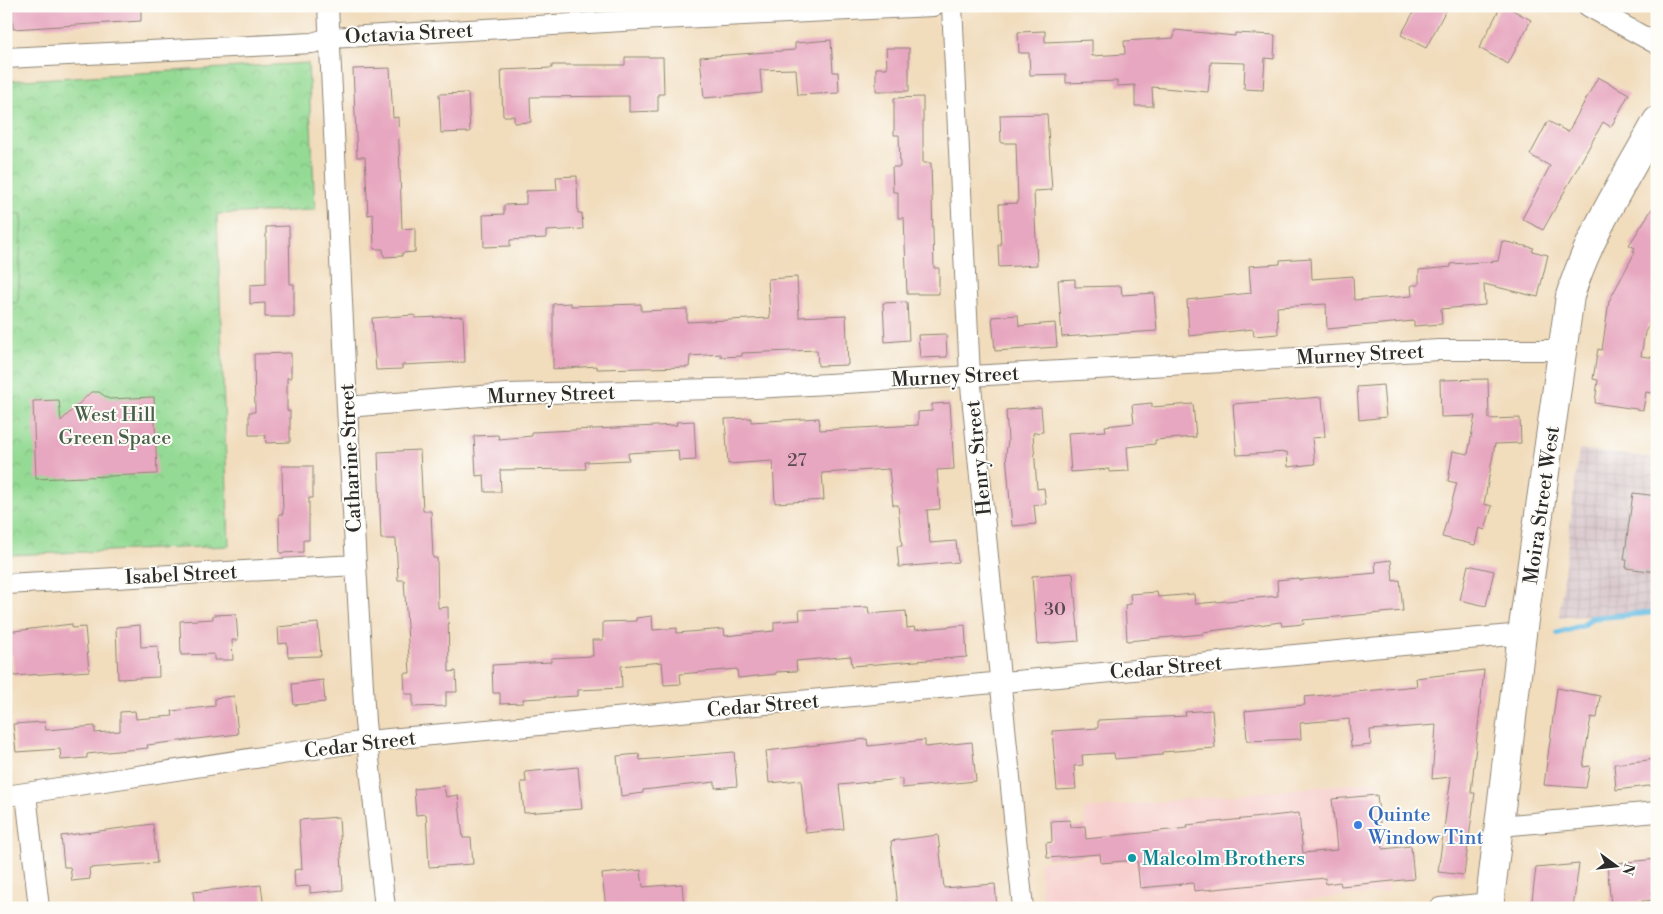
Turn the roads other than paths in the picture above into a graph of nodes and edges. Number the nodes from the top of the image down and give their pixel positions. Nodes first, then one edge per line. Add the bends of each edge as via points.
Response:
1 (328, 6) edge
2 (933, 6) edge
3 (952, 6) edge
4 (1588, 6) edge
5 (644, 13) edge
6 (330, 38) junction
7 (1657, 44) edge
8 (6, 58) edge
9 (1657, 121) edge
10 (1563, 350) junction
11 (970, 376) junction
12 (347, 407) junction
13 (356, 564) junction
14 (6, 584) edge
15 (1522, 634) junction
16 (1001, 683) junction
17 (367, 741) junction
18 (26, 794) junction
19 (6, 796) edge
20 (1657, 812) edge
21 (1500, 826) junction
22 (1489, 906) edge
23 (39, 908) edge
24 (385, 908) edge
25 (1024, 908) edge
26 (1440, 908) edge

1 - 6 street, Catharine Street
2 - 5 street, Octavia Street
3 - 11 street, Henry Street
4 - 7 street
5 - 6 street, Octavia Street
6 - 8 street, Octavia Street via 312,43
6 - 12 street, Catharine Street
9 - 10 main road, Moira Street West via 1578,270 1570,296
10 - 11 street, Murney Street via 1439,350
10 - 15 main road, Moira Street West
11 - 12 street, Murney Street via 754,388 506,394
11 - 16 street, Henry Street
12 - 13 street, Catharine Street
13 - 14 street, Isabel Street
13 - 17 street, Catharine Street
15 - 16 street, Cedar Street
15 - 21 main road, Moira Street West
16 - 17 street, Cedar Street
16 - 25 street, Henry Street
17 - 18 street, Cedar Street
17 - 24 street, Catharine Street
18 - 19 street, Cedar Street
18 - 23 street
20 - 21 street
21 - 22 main road, Moira Street West
22 - 26 street

